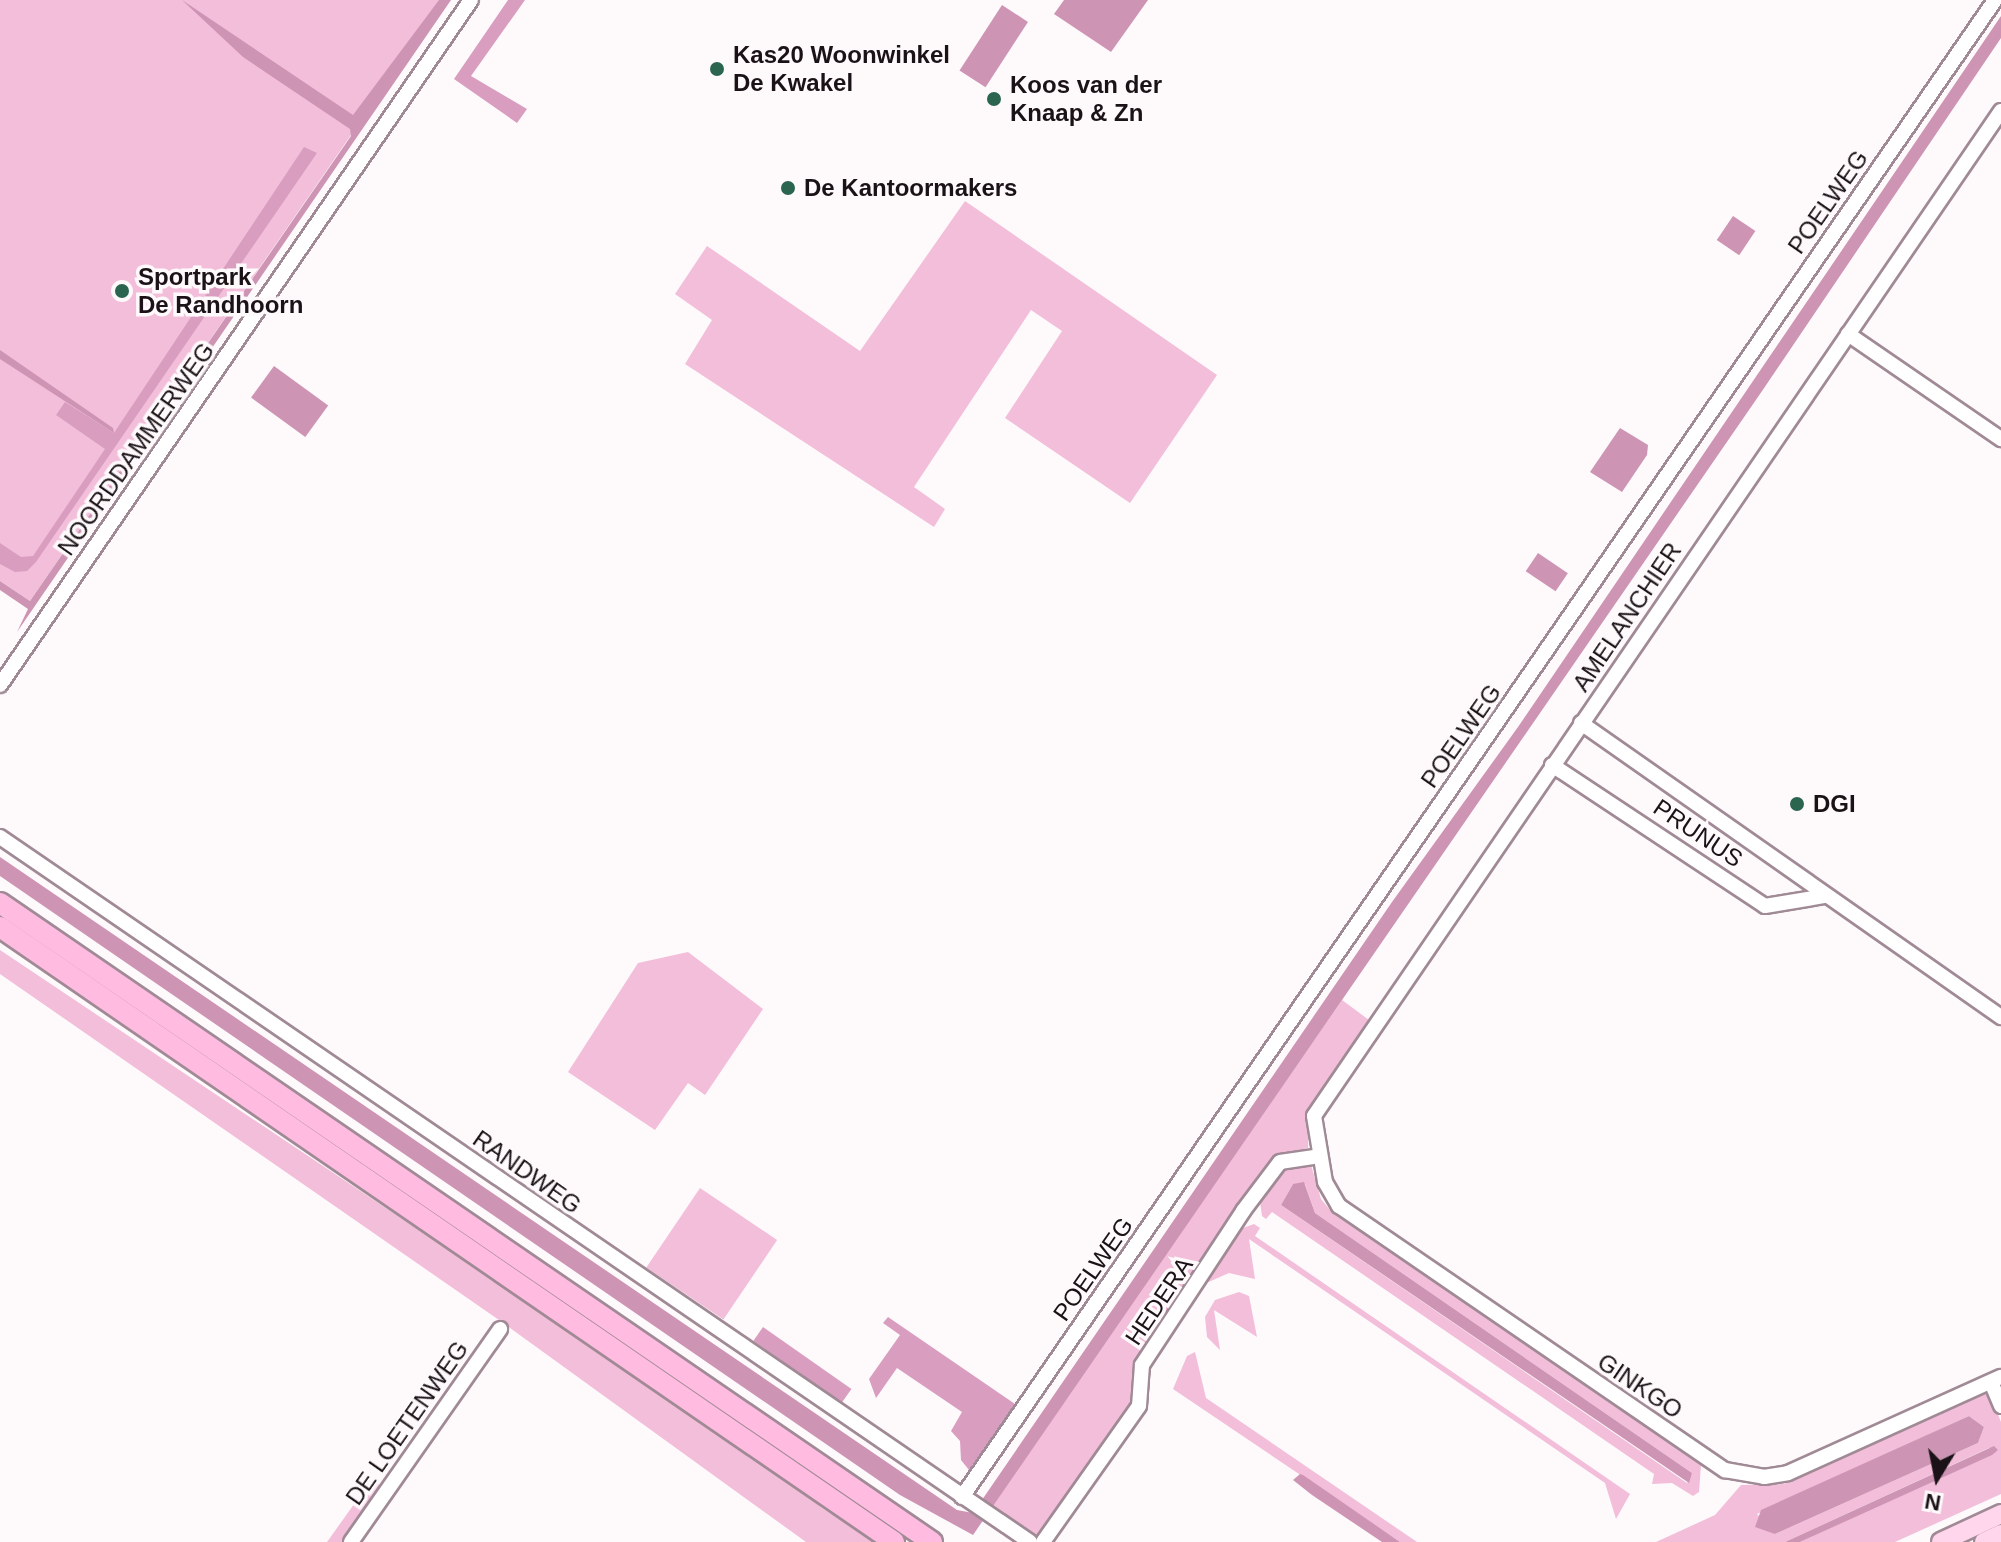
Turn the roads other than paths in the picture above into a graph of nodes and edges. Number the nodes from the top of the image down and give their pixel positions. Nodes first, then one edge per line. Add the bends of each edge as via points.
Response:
1 (471, 0) edge
2 (1995, 0) edge
3 (2001, 111) edge
4 (1848, 334) junction
5 (2001, 439) edge
6 (0, 685) edge
7 (1581, 723) junction
8 (1552, 765) junction
9 (0, 837) edge
10 (1825, 896) junction
11 (0, 903) edge
12 (0, 927) edge
13 (2001, 1017) edge
14 (1320, 1156) junction
15 (500, 1329) dead end
16 (1996, 1379) edge
17 (2001, 1406) edge
18 (966, 1499) junction
19 (2001, 1514) edge
20 (2001, 1534) edge
21 (351, 1542) edge
22 (894, 1542) edge
23 (932, 1542) edge
24 (1030, 1542) edge
25 (1043, 1542) edge
26 (1941, 1542) edge
27 (1984, 1542) edge

1 - 6 street, NOORDDAMMERWEG
2 - 18 street, POELWEG
3 - 4 street, AMELANCHIER
4 - 5 street
4 - 7 street, AMELANCHIER
7 - 8 street, AMELANCHIER
7 - 10 street, PRUNUS
8 - 10 street, PRUNUS via 1765,906
8 - 14 street, AMELANCHIER via 1314,1116
9 - 18 street, RANDWEG
10 - 13 street, PRUNUS
11 - 23 highway
12 - 22 highway
14 - 16 street, GINKGO via 1329,1195 1339,1206 1725,1470 1764,1477 1788,1473
14 - 25 street, HEDERA via 1280,1162 1243,1211 1142,1365 1139,1406
15 - 21 street, DE LOETENWEG
16 - 17 street
18 - 24 street, RANDWEG
19 - 26 main road
20 - 27 main road

